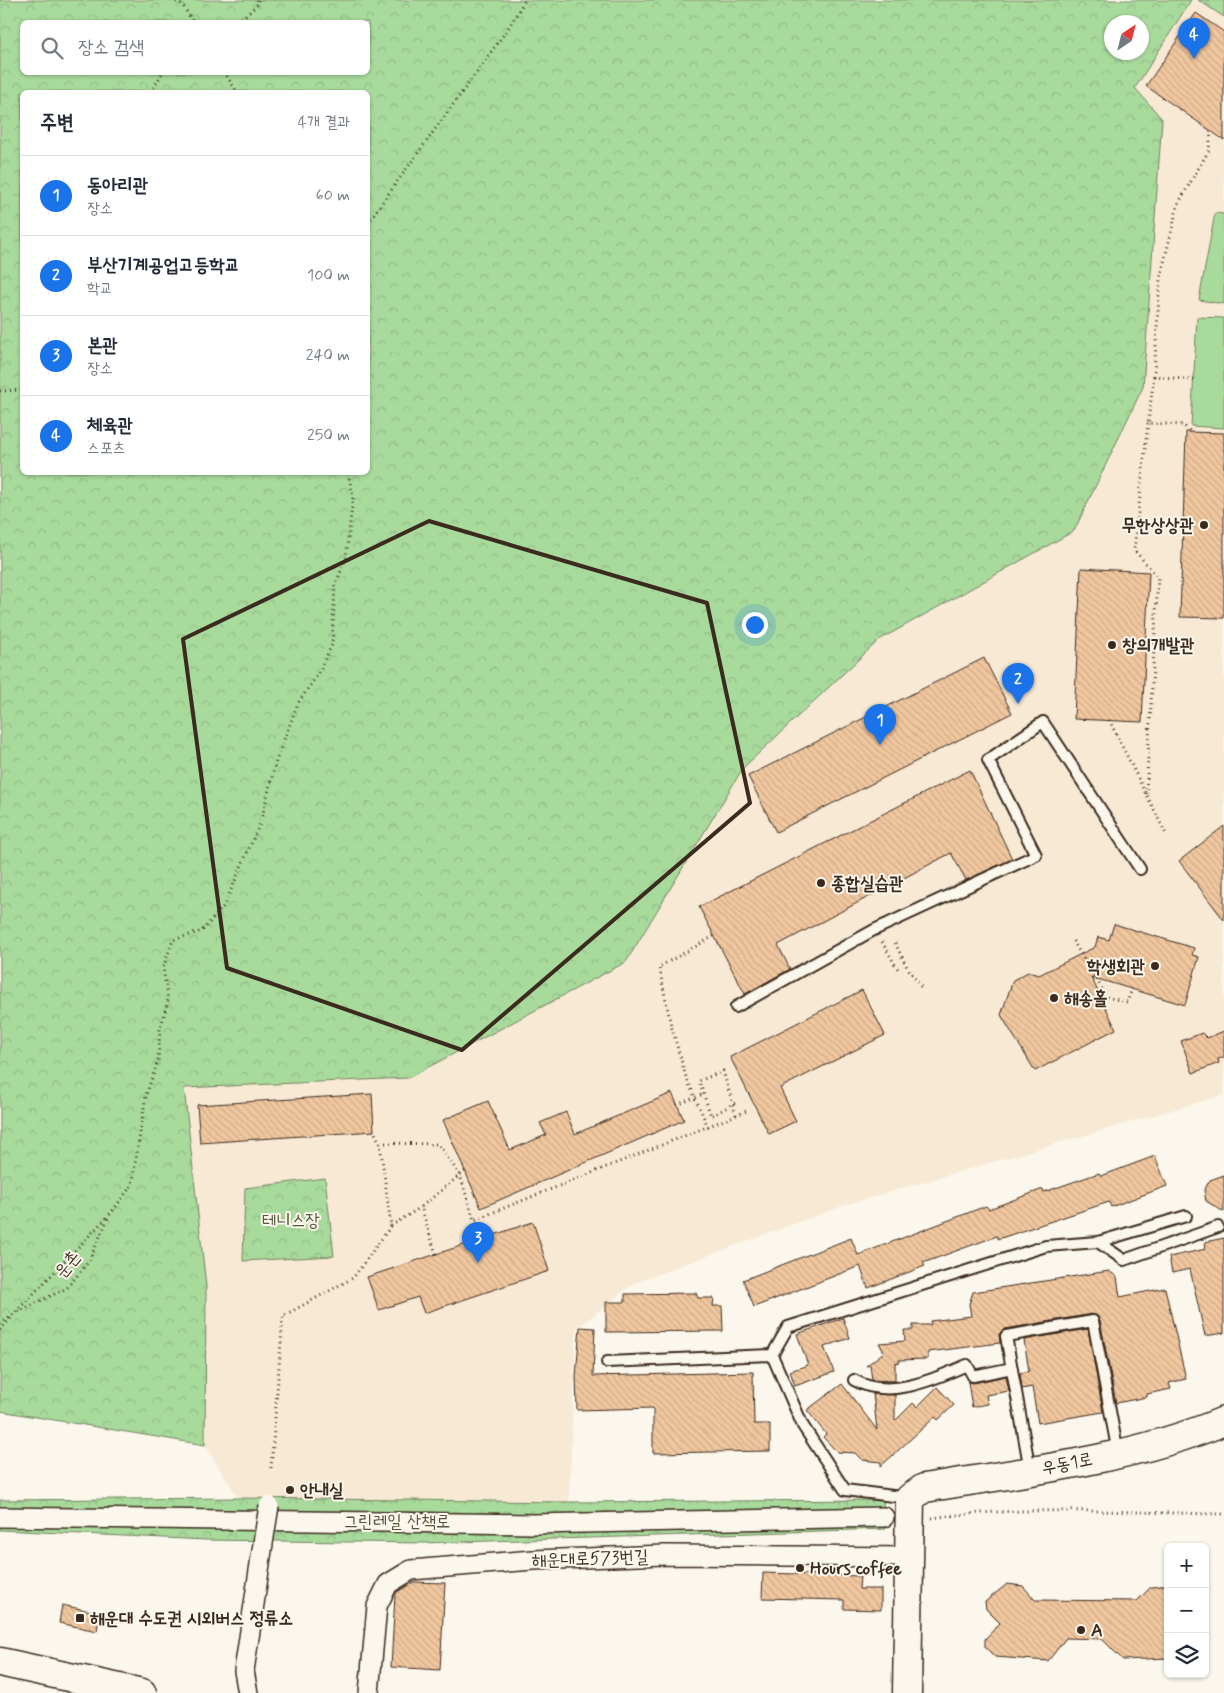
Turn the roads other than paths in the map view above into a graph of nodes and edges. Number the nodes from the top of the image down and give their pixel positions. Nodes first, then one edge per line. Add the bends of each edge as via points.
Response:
1 (1140, 869) dead end
2 (736, 1007) dead end
3 (1186, 1216) dead end
4 (1218, 1227) dead end
5 (1098, 1242) junction
6 (772, 1355) junction
7 (607, 1362) dead end
8 (1012, 1368) junction
9 (854, 1380) dead end
10 (1224, 1421) edge
11 (1198, 1432) junction
12 (1224, 1436) edge
13 (1118, 1453) junction
14 (1030, 1470) junction
15 (269, 1506) dead end
16 (902, 1511) junction
17 (0, 1517) edge
18 (910, 1557) junction
19 (0, 1662) edge
20 (142, 1693) edge
21 (248, 1693) edge
22 (369, 1693) edge
23 (907, 1693) edge

1 - 2 lane via 1043,722 988,760 1036,855 874,930
3 - 5 lane
4 - 5 lane via 1124,1260
5 - 6 lane via 1046,1246 788,1327
6 - 7 lane
6 - 16 lane via 803,1426 845,1490
8 - 9 lane via 972,1376 967,1365 923,1384 898,1387 868,1387
8 - 13 lane via 1006,1336 1093,1321
8 - 14 lane
10 - 11 street, 우동1로
11 - 12 street
11 - 13 street, 우동1로
13 - 14 street, 우동1로
14 - 16 street, 우동1로 via 924,1488
15 - 21 street, bridge via 244,1671
16 - 17 street via 533,1524
16 - 18 street
18 - 22 street, 해운대로573번길 via 664,1555 533,1560 411,1570 388,1584 377,1606
18 - 23 street
19 - 20 street

